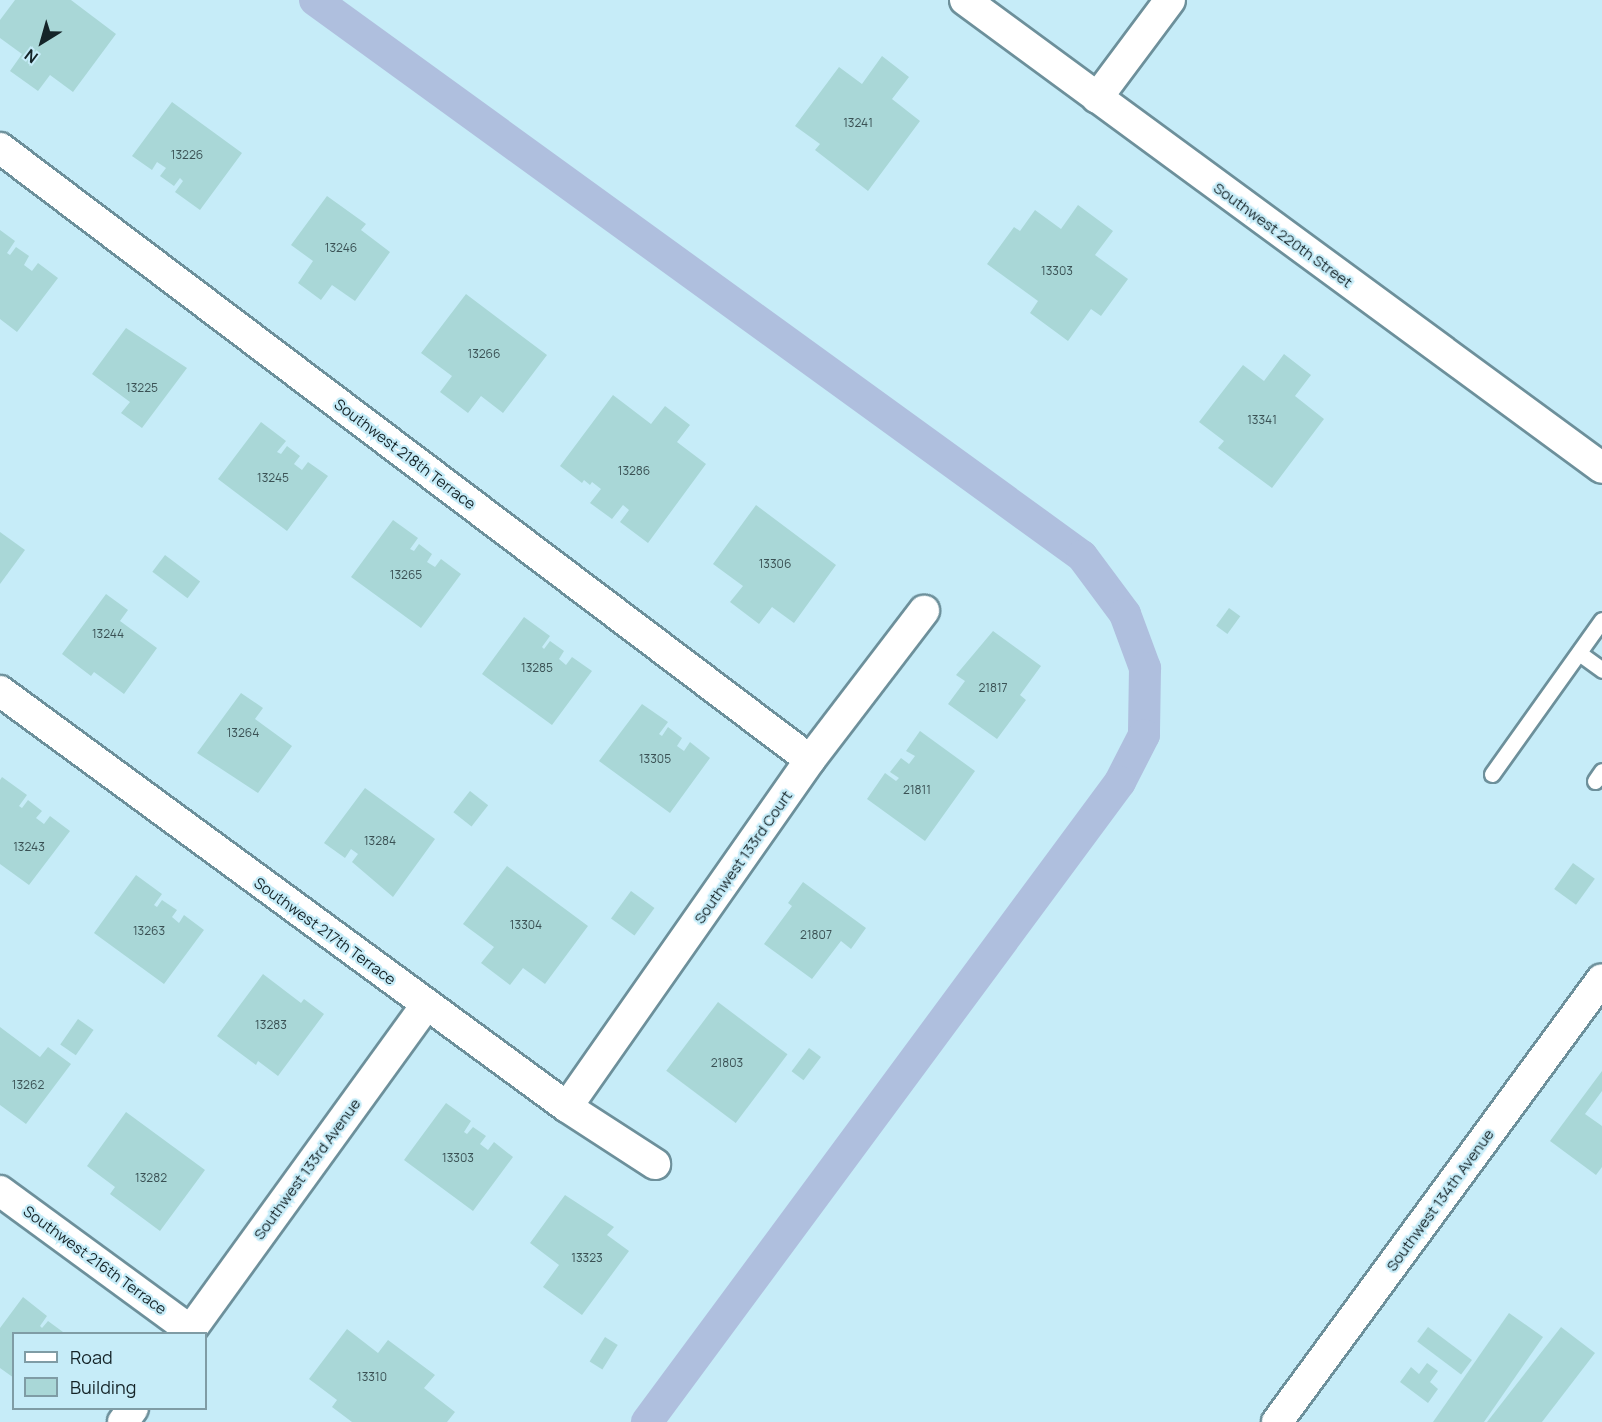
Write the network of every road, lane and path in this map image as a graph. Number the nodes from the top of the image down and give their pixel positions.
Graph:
1 (965, 0) edge
2 (1170, 0) edge
3 (1097, 98) junction
4 (0, 148) edge
5 (1602, 468) edge
6 (924, 611) dead end
7 (1602, 620) edge
8 (1579, 653) junction
9 (1602, 670) edge
10 (0, 691) edge
11 (810, 760) junction
12 (1492, 774) dead end
13 (1602, 979) edge
14 (426, 1005) junction
15 (567, 1107) junction
16 (655, 1164) dead end
17 (0, 1191) edge
18 (189, 1332) edge
19 (1277, 1422) edge

1 - 3 street, Southwest 220th Street
2 - 3 street
3 - 5 street, Southwest 220th Street
4 - 11 street, Southwest 218th Terrace
6 - 11 street, Southwest 133rd Court
7 - 8 lane
8 - 9 lane
8 - 12 lane
10 - 14 street, Southwest 217th Terrace
11 - 15 street, Southwest 133rd Court
13 - 19 street, Southwest 134th Avenue
14 - 15 street, Southwest 217th Terrace
14 - 18 street, Southwest 133rd Avenue
15 - 16 street, Southwest 217th Terrace
17 - 18 street, Southwest 216th Terrace

